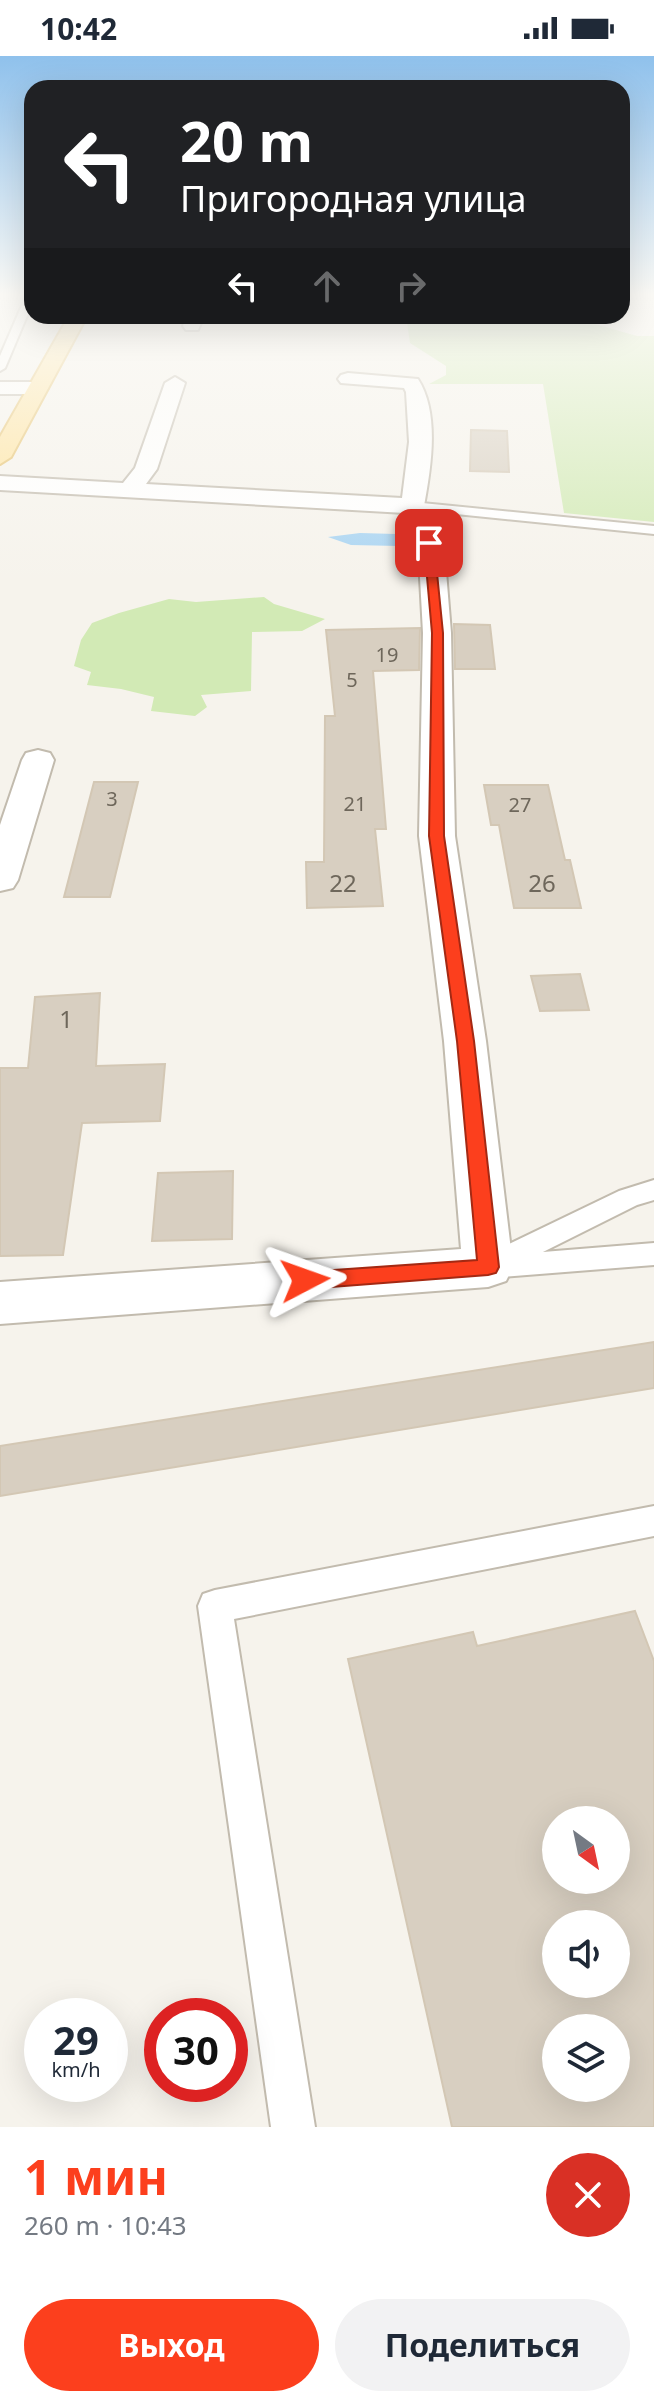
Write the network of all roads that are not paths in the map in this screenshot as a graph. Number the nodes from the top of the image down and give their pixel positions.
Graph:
1 (35, 393) edge
2 (172, 393) edge
3 (416, 393) edge
4 (0, 457) edge
5 (0, 483) edge
6 (129, 490) junction
7 (412, 506) junction
8 (654, 530) edge
9 (38, 760) dead end
10 (0, 880) edge
11 (654, 1190) edge
12 (654, 1254) edge
13 (488, 1267) junction
14 (0, 1303) edge
15 (654, 1521) edge
16 (293, 2127) edge

1 - 4 main road
2 - 6 street
3 - 7 street
5 - 6 street
6 - 7 street
7 - 8 lane
7 - 13 street
9 - 10 street
11 - 13 lane
12 - 13 lane
13 - 14 street
15 - 16 lane

